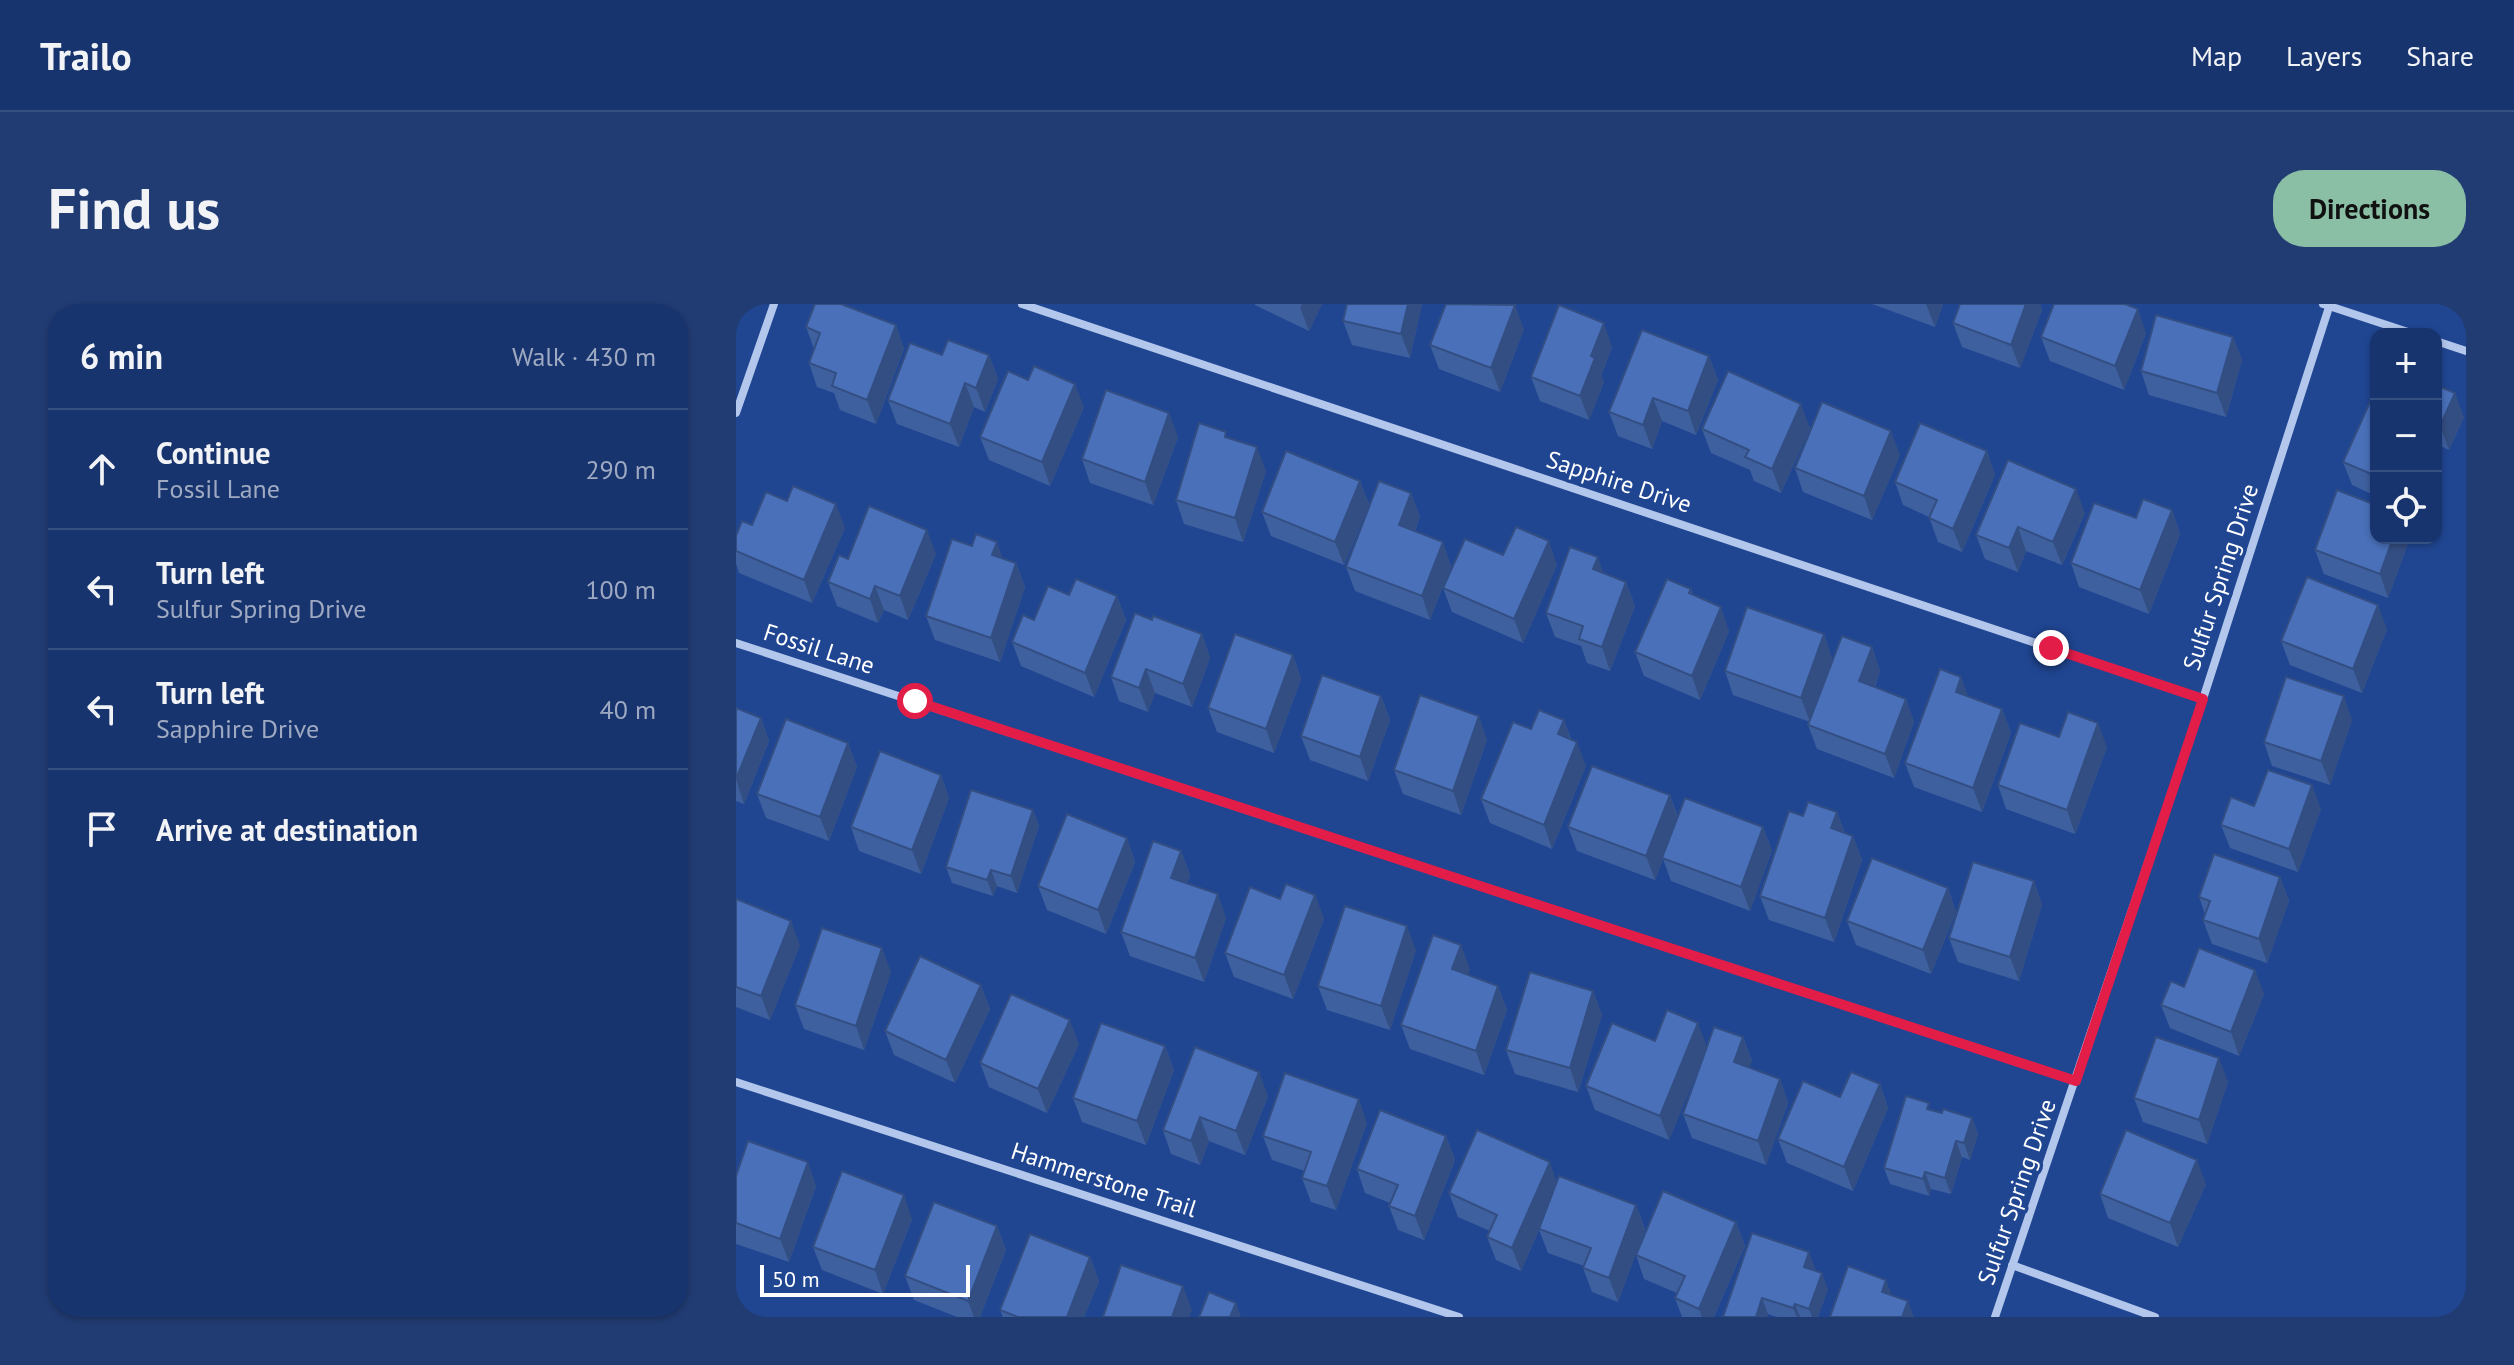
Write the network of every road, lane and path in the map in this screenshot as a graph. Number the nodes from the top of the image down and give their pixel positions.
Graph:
1 (774, 304) edge
2 (1022, 304) edge
3 (2328, 305) edge
4 (2396, 328) edge
5 (2442, 343) edge
6 (2466, 351) edge
7 (736, 413) edge
8 (736, 643) edge
9 (2203, 699) junction
10 (2076, 1081) junction
11 (736, 1082) edge
12 (2012, 1265) junction
13 (1459, 1317) edge
14 (1995, 1317) edge
15 (2155, 1317) edge

1 - 7 street
2 - 9 street, Sapphire Drive
3 - 4 street
3 - 9 street, Sulfur Spring Drive
5 - 6 street
8 - 10 street, Fossil Lane
9 - 10 street, Sulfur Spring Drive
10 - 12 street, Sulfur Spring Drive
11 - 13 street, Hammerstone Trail
12 - 14 street, Sulfur Spring Drive
12 - 15 street

